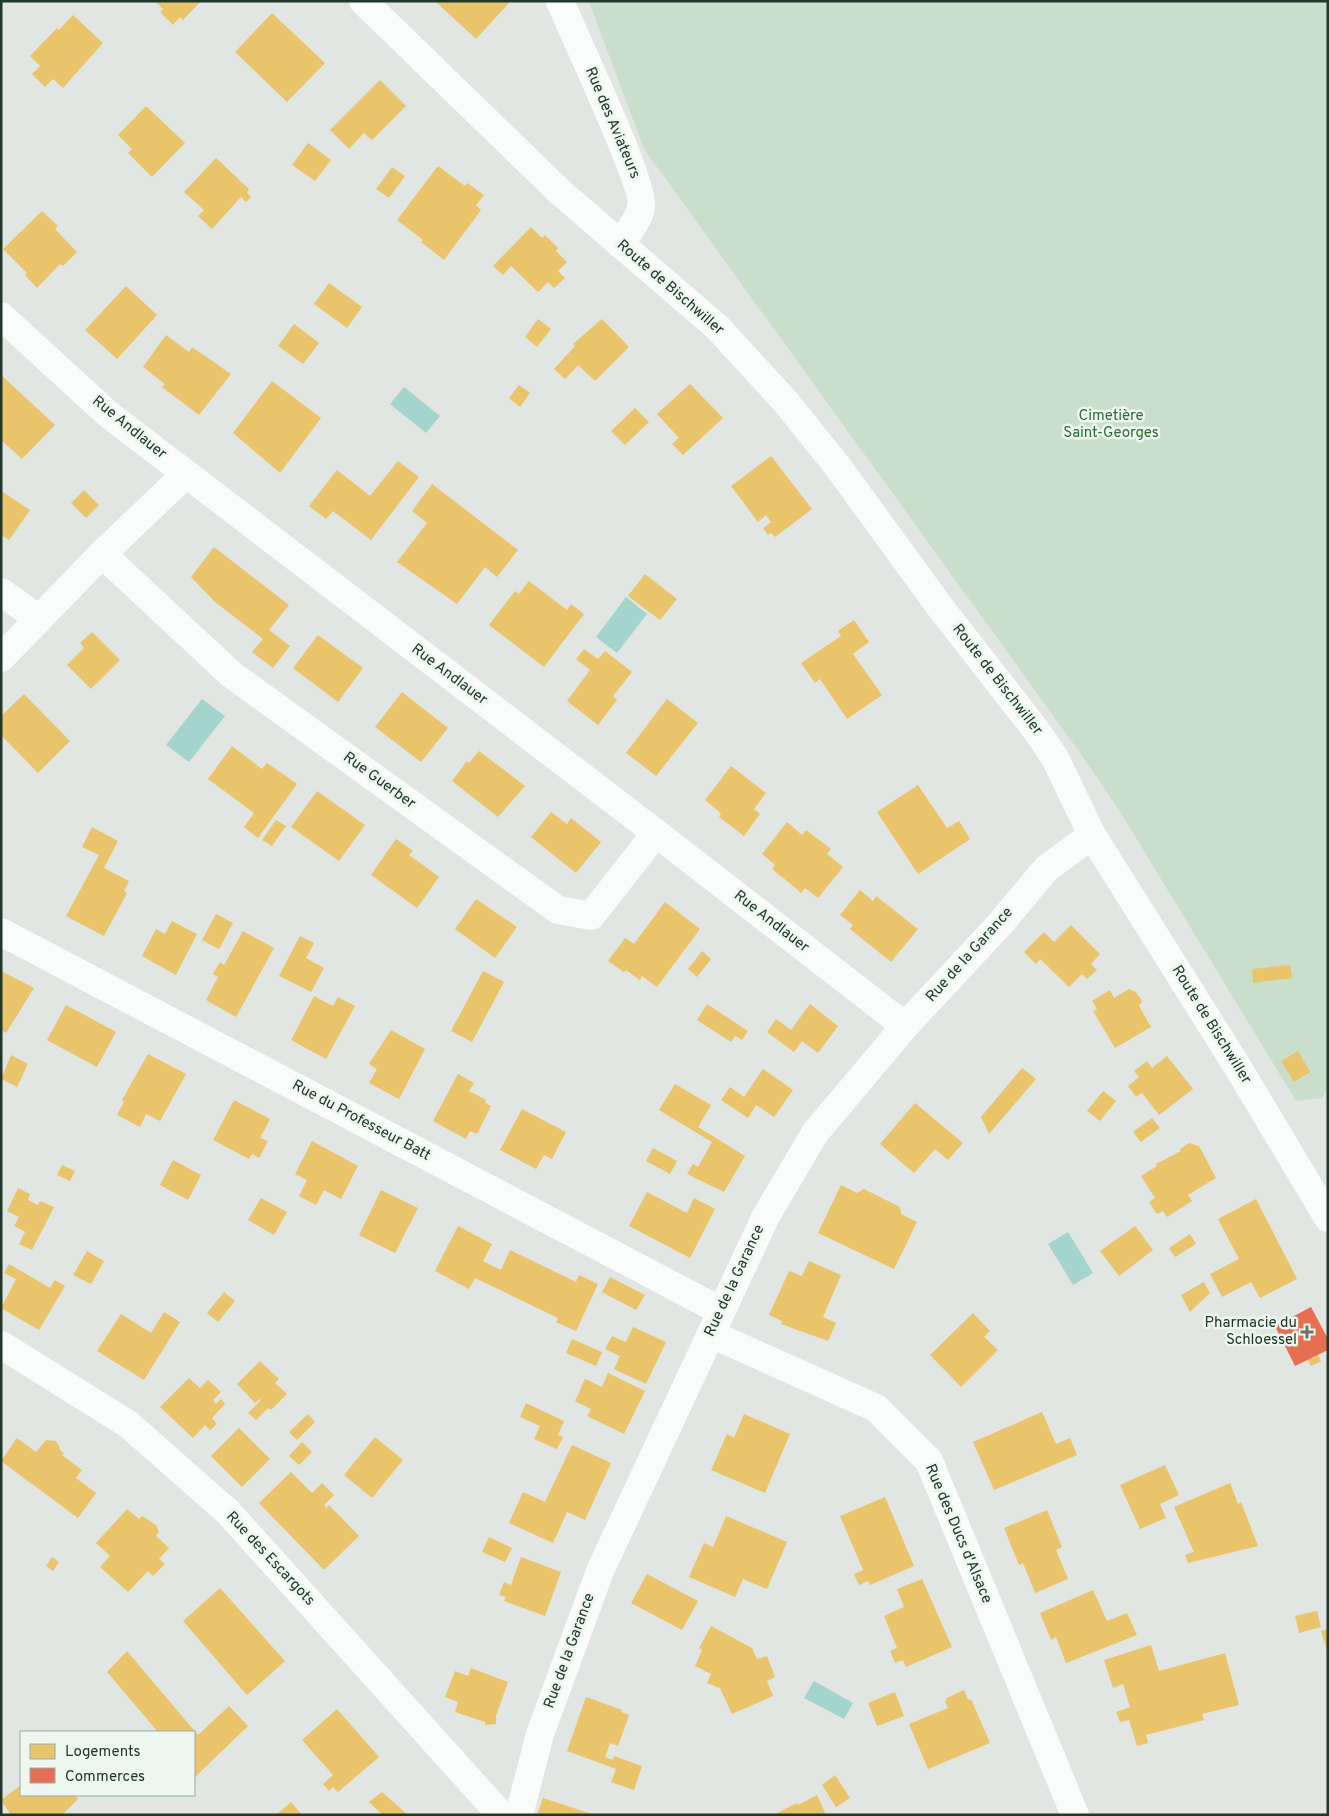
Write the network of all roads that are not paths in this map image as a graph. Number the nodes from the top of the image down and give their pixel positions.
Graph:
1 (363, 1) edge
2 (560, 1) edge
3 (620, 244) junction
4 (1, 316) edge
5 (186, 474) junction
6 (102, 554) junction
7 (1, 592) edge
8 (39, 619) junction
9 (1, 658) edge
10 (656, 833) junction
11 (1092, 835) junction
12 (1, 932) edge
13 (904, 1026) junction
14 (1328, 1218) edge
15 (716, 1323) junction
16 (1, 1345) edge
17 (501, 1815) edge
18 (519, 1815) edge
19 (1074, 1815) edge

1 - 3 street, Route de Bischwiller
2 - 3 street, Rue des Aviateurs
3 - 11 street, Route de Bischwiller
4 - 5 street, Rue Andlauer
5 - 6 street
5 - 10 street, Rue Andlauer
6 - 8 street
6 - 10 street, Rue Guerber
7 - 8 street
8 - 9 street
10 - 13 street, Rue Andlauer
11 - 13 street, Rue de la Garance
11 - 14 street, Route de Bischwiller
12 - 15 street, Rue du Professeur Batt
13 - 15 street, Rue de la Garance
15 - 18 street, Rue de la Garance
15 - 19 street, Rue des Ducs d'Alsace
16 - 17 street, Rue des Escargots

